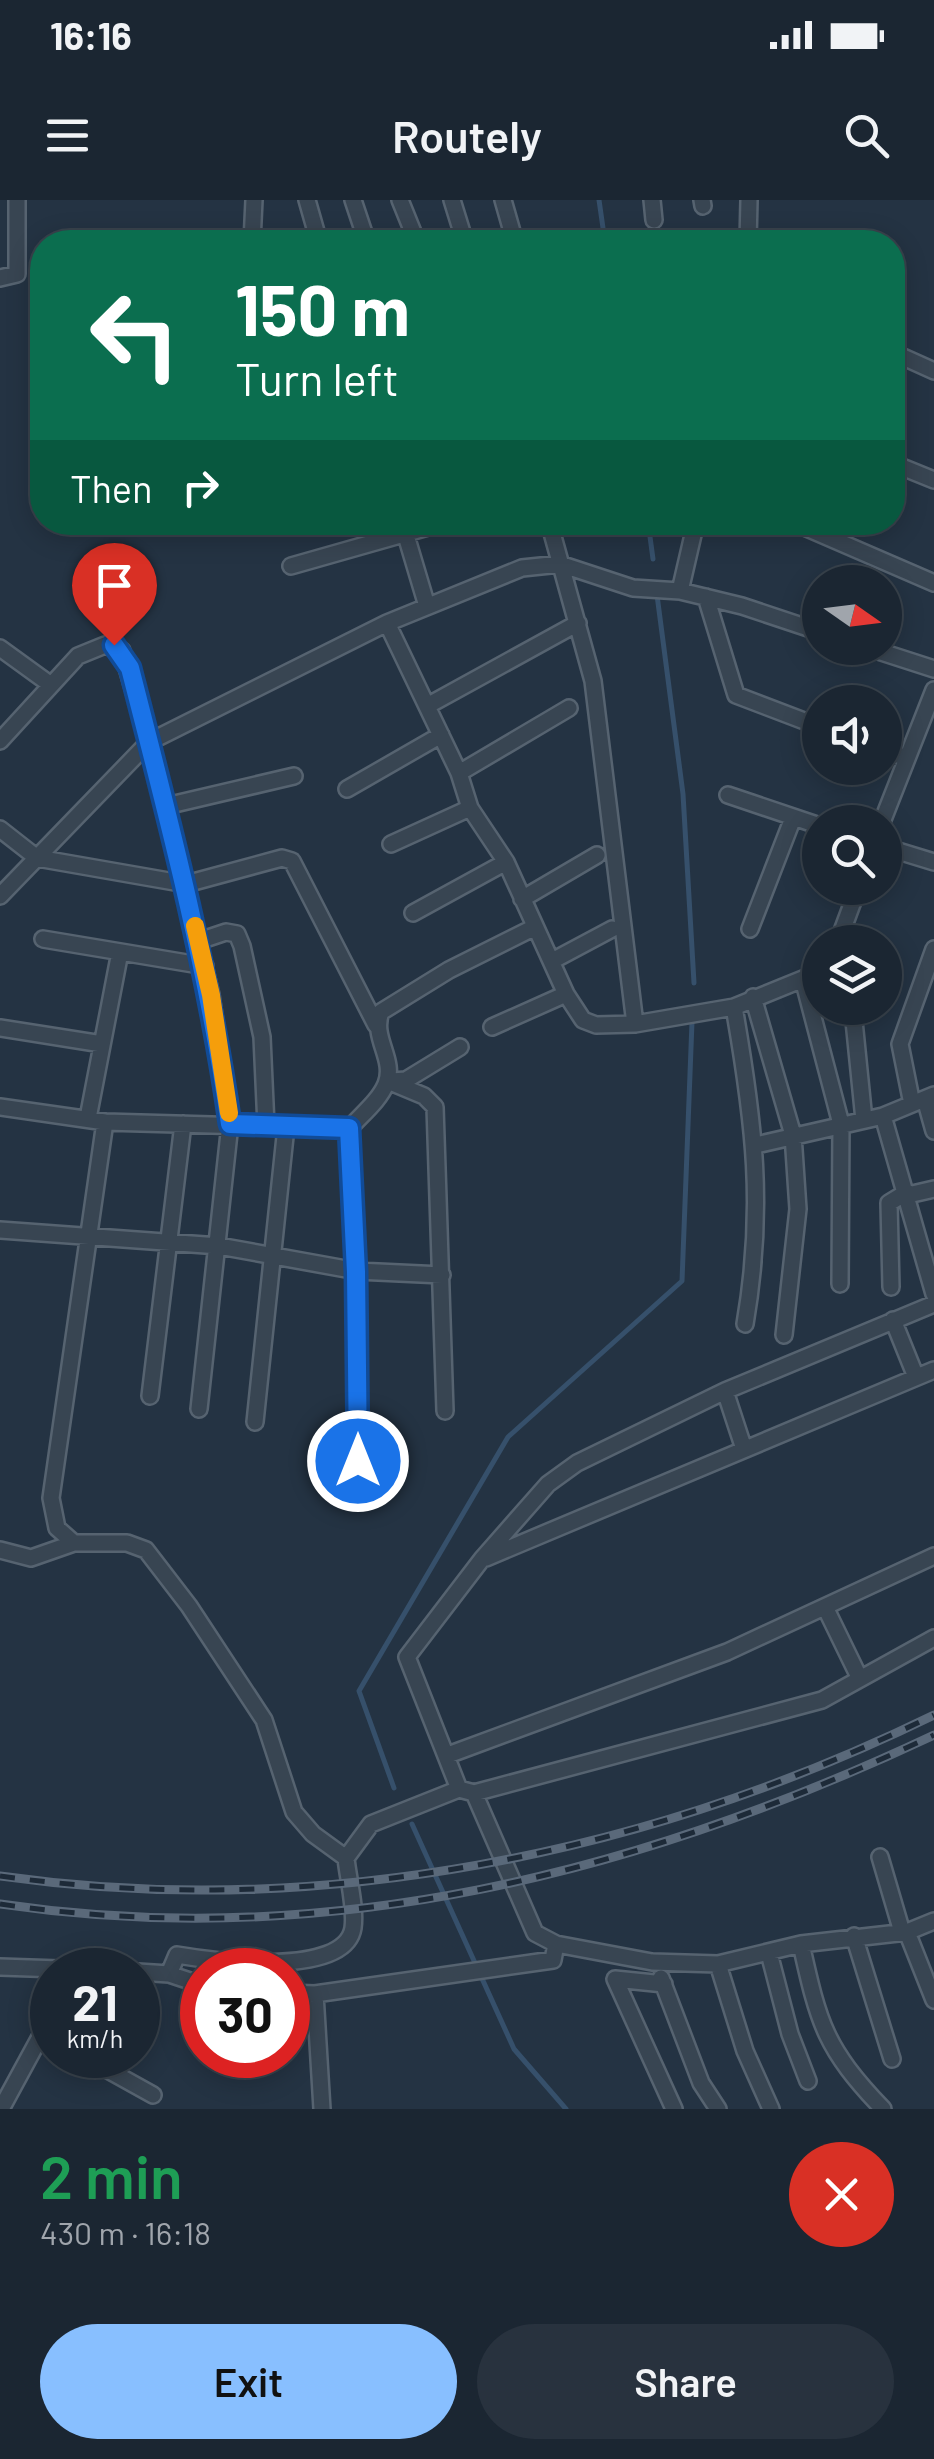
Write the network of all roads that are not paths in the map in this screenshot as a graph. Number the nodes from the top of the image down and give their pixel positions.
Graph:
1 (18, 200) edge
2 (254, 200) edge
3 (307, 200) edge
4 (353, 200) edge
5 (400, 200) edge
6 (452, 200) edge
7 (503, 200) edge
8 (652, 200) edge
9 (749, 200) edge
10 (654, 220) dead end
11 (253, 230) edge
12 (316, 230) edge
13 (363, 230) edge
14 (412, 230) edge
15 (462, 230) edge
16 (512, 230) edge
17 (748, 230) edge
18 (0, 278) edge
19 (905, 358) edge
20 (934, 370) edge
21 (905, 468) edge
22 (934, 480) edge
23 (385, 535) edge
24 (405, 535) edge
25 (553, 535) edge
26 (693, 535) edge
27 (824, 535) edge
28 (560, 564) junction
29 (290, 566) dead end
30 (934, 583) edge
31 (680, 591) junction
32 (706, 597) junction
33 (427, 606) junction
34 (387, 623) junction
35 (578, 623) junction
36 (802, 626) edge
37 (0, 648) edge
38 (902, 658) edge
39 (934, 668) edge
40 (50, 685) junction
41 (934, 690) edge
42 (427, 706) junction
43 (569, 708) dead end
44 (802, 721) edge
45 (442, 735) junction
46 (0, 741) edge
47 (149, 742) junction
48 (902, 756) edge
49 (906, 758) junction
50 (460, 772) junction
51 (294, 776) dead end
52 (347, 789) dead end
53 (728, 794) dead end
54 (888, 805) edge
55 (166, 806) junction
56 (470, 808) junction
57 (793, 818) junction
58 (802, 821) edge
59 (0, 829) edge
60 (391, 844) dead end
61 (902, 852) edge
62 (597, 855) dead end
63 (37, 858) junction
64 (506, 862) junction
65 (934, 862) edge
66 (186, 884) junction
67 (0, 896) edge
68 (522, 899) junction
69 (413, 912) dead end
70 (535, 928) junction
71 (750, 928) dead end
72 (612, 929) dead end
73 (42, 940) dead end
74 (199, 941) junction
75 (934, 949) edge
76 (120, 952) junction
77 (552, 960) junction
78 (205, 966) junction
79 (802, 980) edge
80 (566, 994) junction
81 (753, 997) junction
82 (734, 1007) junction
83 (376, 1024) junction
84 (635, 1024) junction
85 (815, 1025) edge
86 (854, 1025) edge
87 (492, 1027) dead end
88 (0, 1028) edge
89 (102, 1044) junction
90 (460, 1048) dead end
91 (388, 1081) junction
92 (923, 1099) edge
93 (0, 1107) edge
94 (883, 1116) junction
95 (88, 1118) junction
96 (864, 1120) junction
97 (105, 1122) junction
98 (183, 1124) junction
99 (230, 1124) junction
100 (841, 1124) junction
101 (266, 1126) junction
102 (286, 1127) junction
103 (349, 1128) junction
104 (934, 1130) edge
105 (793, 1135) junction
106 (756, 1145) junction
107 (934, 1188) edge
108 (907, 1194) junction
109 (0, 1230) edge
110 (86, 1233) junction
111 (167, 1240) junction
112 (219, 1246) junction
113 (270, 1258) junction
114 (356, 1272) junction
115 (442, 1274) junction
116 (840, 1284) dead end
117 (891, 1287) dead end
118 (934, 1294) edge
119 (934, 1304) edge
120 (893, 1320) junction
121 (744, 1324) dead end
122 (784, 1335) dead end
123 (934, 1370) edge
124 (916, 1377) junction
125 (725, 1392) junction
126 (150, 1396) dead end
127 (199, 1410) dead end
128 (445, 1411) dead end
129 (255, 1422) dead end
130 (744, 1449) junction
131 (358, 1461) dead end
132 (74, 1543) junction
133 (0, 1550) edge
134 (934, 1556) edge
135 (482, 1559) junction
136 (825, 1607) junction
137 (934, 1638) edge
138 (860, 1679) junction
139 (448, 1755) junction
140 (467, 1791) junction
141 (880, 1857) dead end
142 (346, 1858) junction
143 (934, 1921) edge
144 (905, 1932) junction
145 (854, 1936) junction
146 (802, 1944) junction
147 (554, 1952) junction
148 (770, 1953) junction
149 (652, 1962) junction
150 (718, 1964) junction
151 (0, 1967) edge
152 (30, 1968) edge
153 (160, 1973) edge
154 (169, 1974) junction
155 (180, 1977) edge
156 (664, 1984) junction
157 (310, 1994) edge
158 (315, 1994) junction
159 (934, 2000) edge
160 (892, 2059) dead end
161 (30, 2066) edge
162 (122, 2078) edge
163 (808, 2081) dead end
164 (153, 2095) dead end
165 (7, 2107) edge
166 (322, 2109) edge
167 (674, 2109) edge
168 (718, 2109) edge
169 (771, 2109) edge
170 (883, 2109) edge

1 - 18 street
2 - 11 street
3 - 12 street
4 - 13 street
5 - 14 street
6 - 15 street
7 - 16 street
8 - 10 street
9 - 17 street
19 - 20 street
21 - 22 street
23 - 29 street
24 - 33 street
25 - 28 street
26 - 31 street
27 - 30 street
28 - 31 street
28 - 33 street
28 - 35 street
31 - 32 street
32 - 36 street
32 - 44 street
33 - 34 street
34 - 42 street
34 - 47 street
35 - 42 street
35 - 84 street
37 - 40 street
38 - 39 street
40 - 46 street
40 - 47 street
41 - 49 street
42 - 45 street
43 - 50 street
45 - 50 street
45 - 52 street
47 - 55 street
47 - 63 street
48 - 49 street
49 - 54 street
50 - 56 street
51 - 55 street
53 - 57 street
55 - 66 street
56 - 60 street
56 - 64 street
57 - 58 street
57 - 71 street
59 - 63 street
61 - 65 street
62 - 68 street
63 - 66 street
63 - 67 street
64 - 68 street
64 - 69 street
66 - 74 street
66 - 83 street
68 - 70 street
70 - 77 street
70 - 83 street
72 - 77 street
73 - 76 street
74 - 78 street
74 - 101 street
75 - 92 street
76 - 78 street
76 - 89 street
77 - 80 street
78 - 99 street
79 - 81 street
80 - 84 street
80 - 87 street
81 - 82 street
81 - 105 street
82 - 84 street
82 - 106 street
83 - 91 street
85 - 100 street
86 - 96 street
88 - 89 street
89 - 95 street
90 - 91 street
91 - 103 street
91 - 115 street
92 - 94 street
92 - 104 street
93 - 95 street
94 - 96 street
94 - 108 street
95 - 97 street
96 - 100 street
97 - 98 street
97 - 110 street
98 - 99 street
98 - 111 street
99 - 101 street
99 - 112 street
100 - 105 street
100 - 116 street
101 - 102 street
102 - 103 street
102 - 113 street
103 - 114 street
105 - 106 street
105 - 122 street
106 - 121 street
107 - 108 street
108 - 117 street
108 - 118 street
109 - 110 street
110 - 111 street
110 - 132 street
111 - 112 street
111 - 126 street
112 - 113 street
112 - 127 street
113 - 114 street
113 - 129 street
114 - 115 street
114 - 131 street
115 - 128 street
119 - 120 street
120 - 124 street
120 - 125 street
123 - 124 street
124 - 130 street
125 - 130 street
125 - 135 street
130 - 135 street
132 - 133 street
132 - 142 street
134 - 136 street
135 - 139 street
136 - 138 street
136 - 139 street
137 - 138 street
138 - 140 street
139 - 140 street
140 - 142 street
140 - 147 street
141 - 144 street
142 - 154 street
143 - 144 street
144 - 145 street
144 - 159 street
145 - 146 street
145 - 160 street
146 - 148 street
146 - 170 street
147 - 149 street
147 - 158 street
148 - 150 street
148 - 163 street
149 - 150 street
149 - 156 street
150 - 169 street
151 - 152 street
153 - 154 street
154 - 155 street
156 - 167 street
156 - 168 street
157 - 158 street
158 - 166 street
161 - 165 street
162 - 164 street

